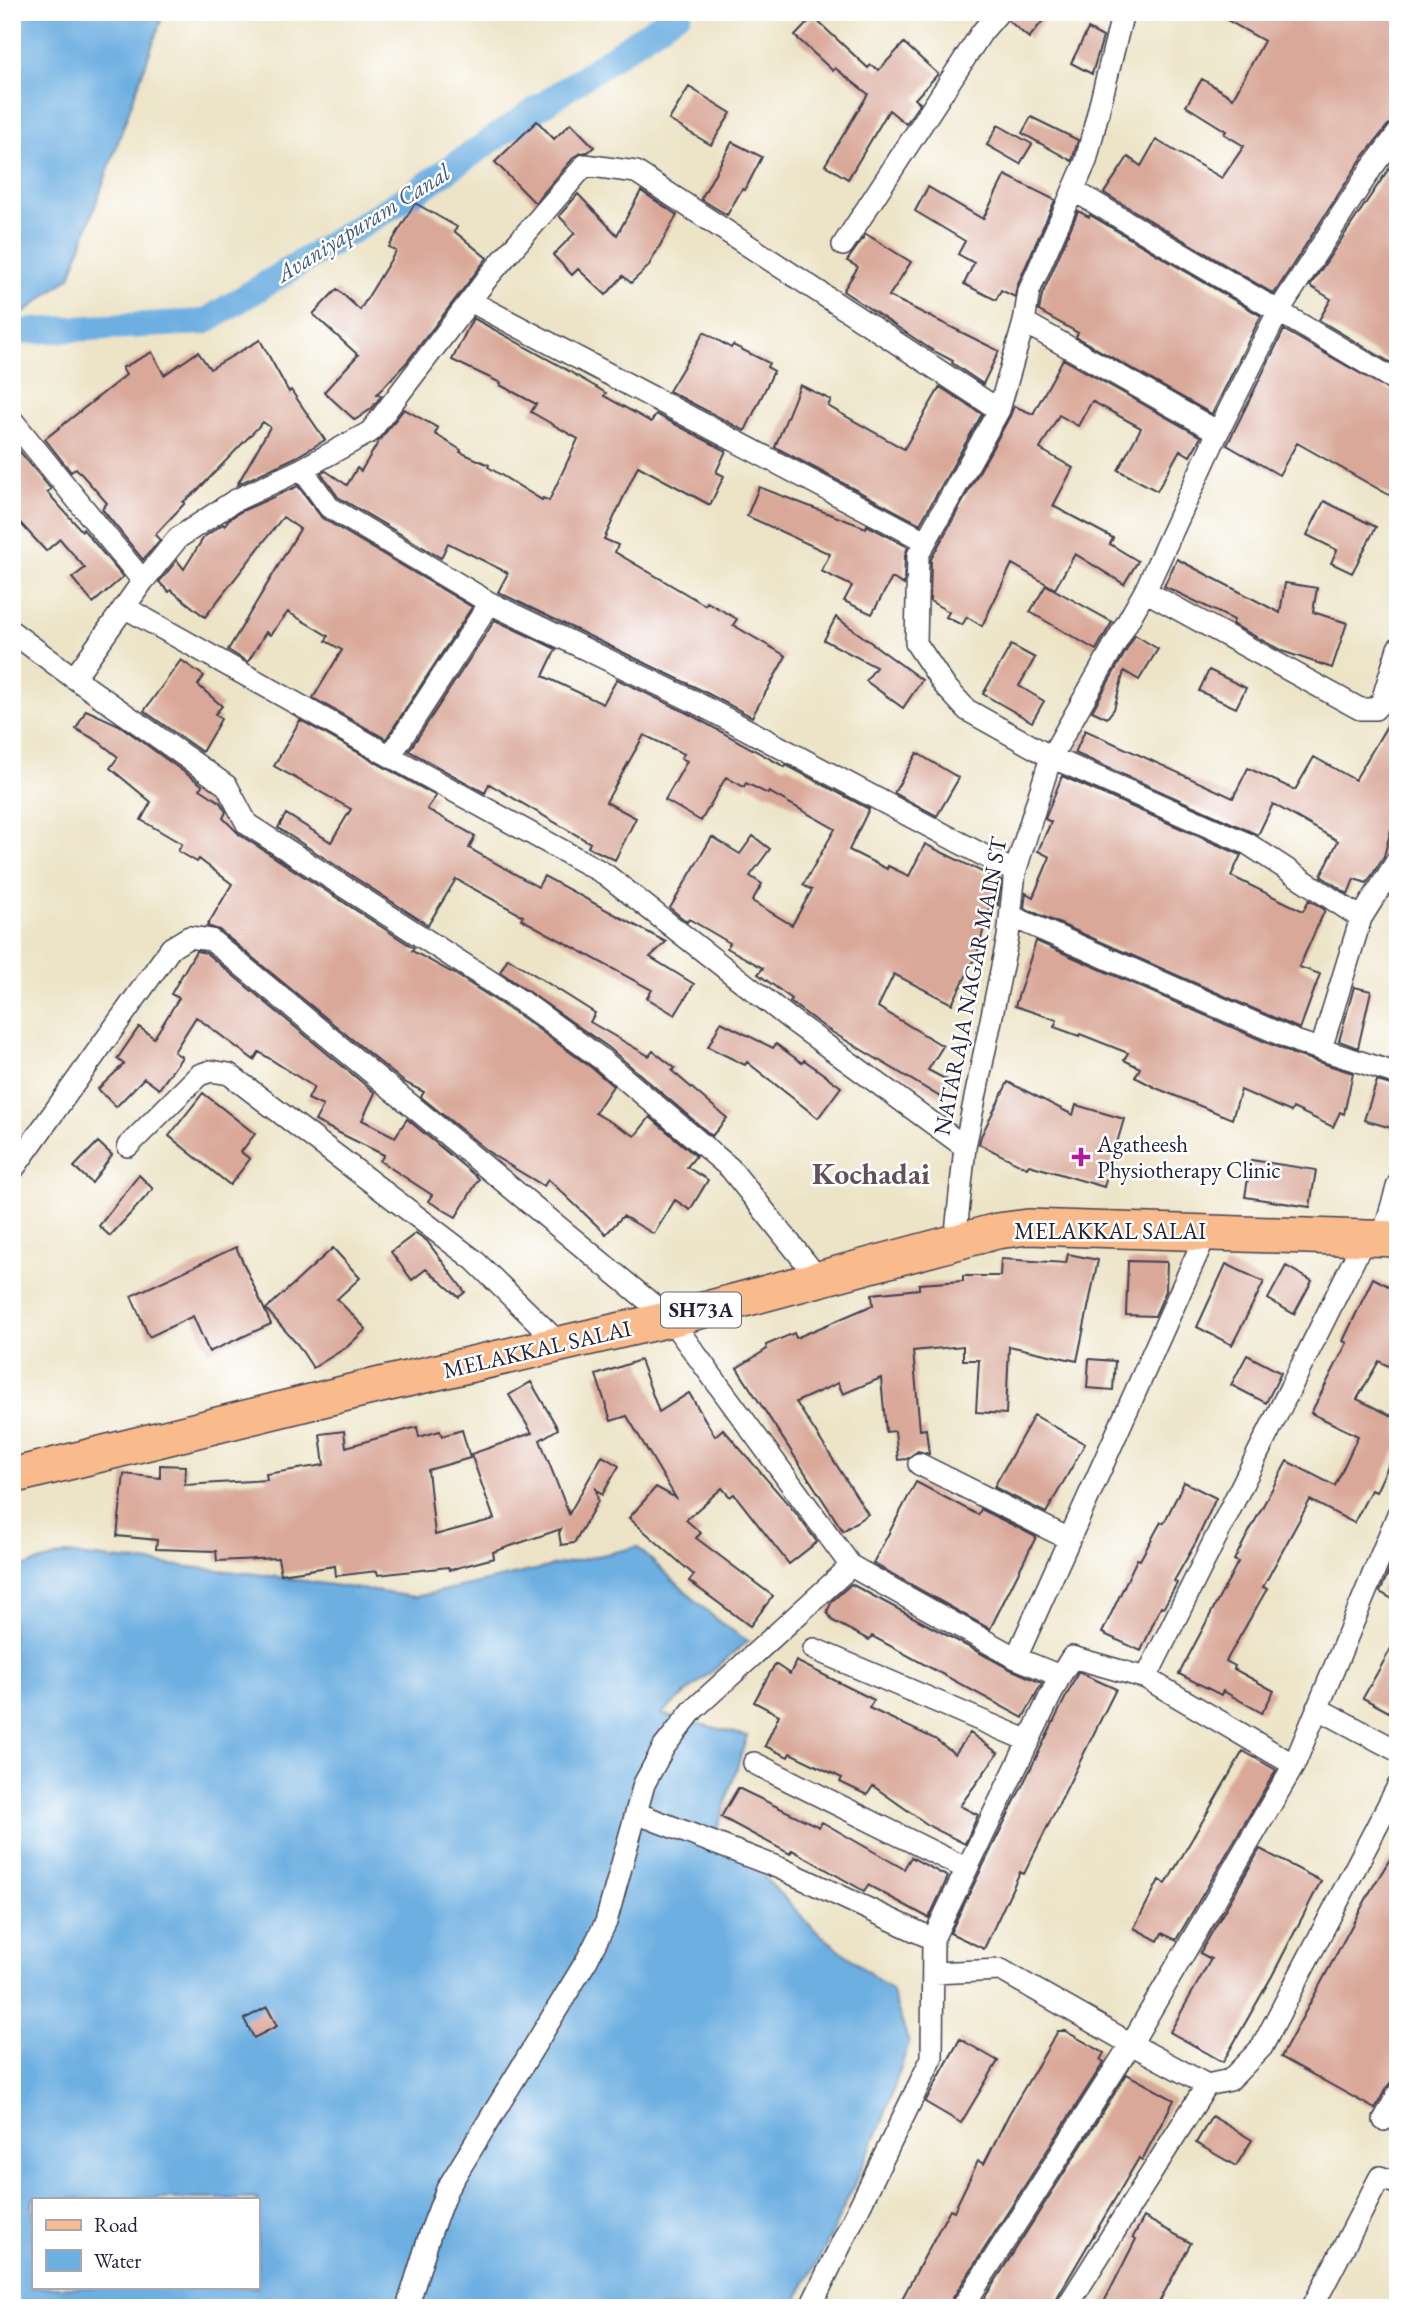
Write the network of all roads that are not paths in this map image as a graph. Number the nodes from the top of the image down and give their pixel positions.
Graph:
1 (999, 12) edge
2 (1123, 12) edge
3 (1398, 132) edge
4 (1073, 190) junction
5 (843, 245) dead end
6 (470, 301) junction
7 (1278, 312) junction
8 (1024, 322) junction
9 (1398, 382) edge
10 (999, 410) junction
11 (12, 420) edge
12 (1218, 432) junction
13 (302, 469) junction
14 (925, 541) junction
15 (143, 581) junction
16 (1145, 591) junction
17 (490, 603) junction
18 (124, 607) junction
19 (12, 632) edge
20 (1398, 648) edge
21 (74, 678) junction
22 (390, 756) junction
23 (1051, 757) junction
24 (1398, 859) edge
25 (1015, 872) junction
26 (1011, 916) junction
27 (1361, 918) junction
28 (1321, 1049) junction
29 (1398, 1074) edge
30 (128, 1146) dead end
31 (965, 1147) junction
32 (12, 1171) edge
33 (1398, 1184) edge
34 (1207, 1232) junction
35 (1382, 1239) edge
36 (955, 1242) junction
37 (818, 1278) junction
38 (670, 1318) junction
39 (560, 1344) junction
40 (919, 1464) dead end
41 (12, 1476) edge
42 (1398, 1514) edge
43 (1069, 1539) junction
44 (851, 1566) junction
45 (814, 1649) dead end
46 (1016, 1658) junction
47 (1060, 1676) junction
48 (1146, 1678) junction
49 (1317, 1708) junction
50 (1029, 1741) junction
51 (1398, 1751) edge
52 (754, 1763) dead end
53 (1294, 1765) junction
54 (1398, 1786) edge
55 (636, 1813) junction
56 (967, 1869) junction
57 (933, 1939) junction
58 (933, 1973) junction
59 (1131, 2044) junction
60 (1207, 2085) junction
61 (1398, 2094) edge
62 (1384, 2120) dead end
63 (1398, 2184) edge
64 (407, 2308) edge
65 (810, 2308) edge
66 (962, 2308) edge
67 (1066, 2308) edge
68 (1312, 2308) edge

1 - 5 street
2 - 4 street
3 - 7 street, NATARAJA NAGAR MAIN ST
4 - 7 street
4 - 8 street
6 - 10 street
6 - 13 street
6 - 14 street
7 - 9 street
7 - 12 street, NATARAJA NAGAR MAIN ST
8 - 10 street
8 - 12 street
10 - 14 street
11 - 15 street
12 - 16 street, NATARAJA NAGAR MAIN ST
13 - 15 street
13 - 17 street
14 - 23 street
15 - 18 street
16 - 20 street
16 - 23 street, NATARAJA NAGAR MAIN ST
17 - 22 street
17 - 25 street
18 - 21 street
18 - 22 street
19 - 21 street
21 - 37 street
22 - 31 street
23 - 25 street, NATARAJA NAGAR MAIN ST
23 - 27 street
24 - 27 street
25 - 26 street, NATARAJA NAGAR MAIN ST
26 - 28 street
26 - 31 street, NATARAJA NAGAR MAIN ST
27 - 28 street
28 - 29 street
30 - 39 street
31 - 36 street, NATARAJA NAGAR MAIN ST
32 - 38 street
33 - 35 street
34 - 35 main road, MELAKKAL SALAI / SH73A
34 - 36 main road, MELAKKAL SALAI / SH73A
34 - 43 street
35 - 48 street
36 - 37 main road, MELAKKAL SALAI / SH73A
37 - 38 main road, MELAKKAL SALAI / SH73A
38 - 39 main road, MELAKKAL SALAI / SH73A
38 - 44 street
39 - 41 main road, MELAKKAL SALAI / SH73A
40 - 43 street
42 - 49 street
43 - 46 street
44 - 46 street
44 - 55 street
45 - 50 street
46 - 47 street
47 - 48 street
47 - 50 street
48 - 53 street
49 - 51 street
49 - 53 street
50 - 56 street
52 - 56 street
53 - 59 street
54 - 60 street
55 - 57 street
55 - 64 street
56 - 57 street
57 - 58 street
58 - 59 street
58 - 65 street
59 - 60 street
59 - 66 street
60 - 67 street
61 - 62 street
63 - 68 street

